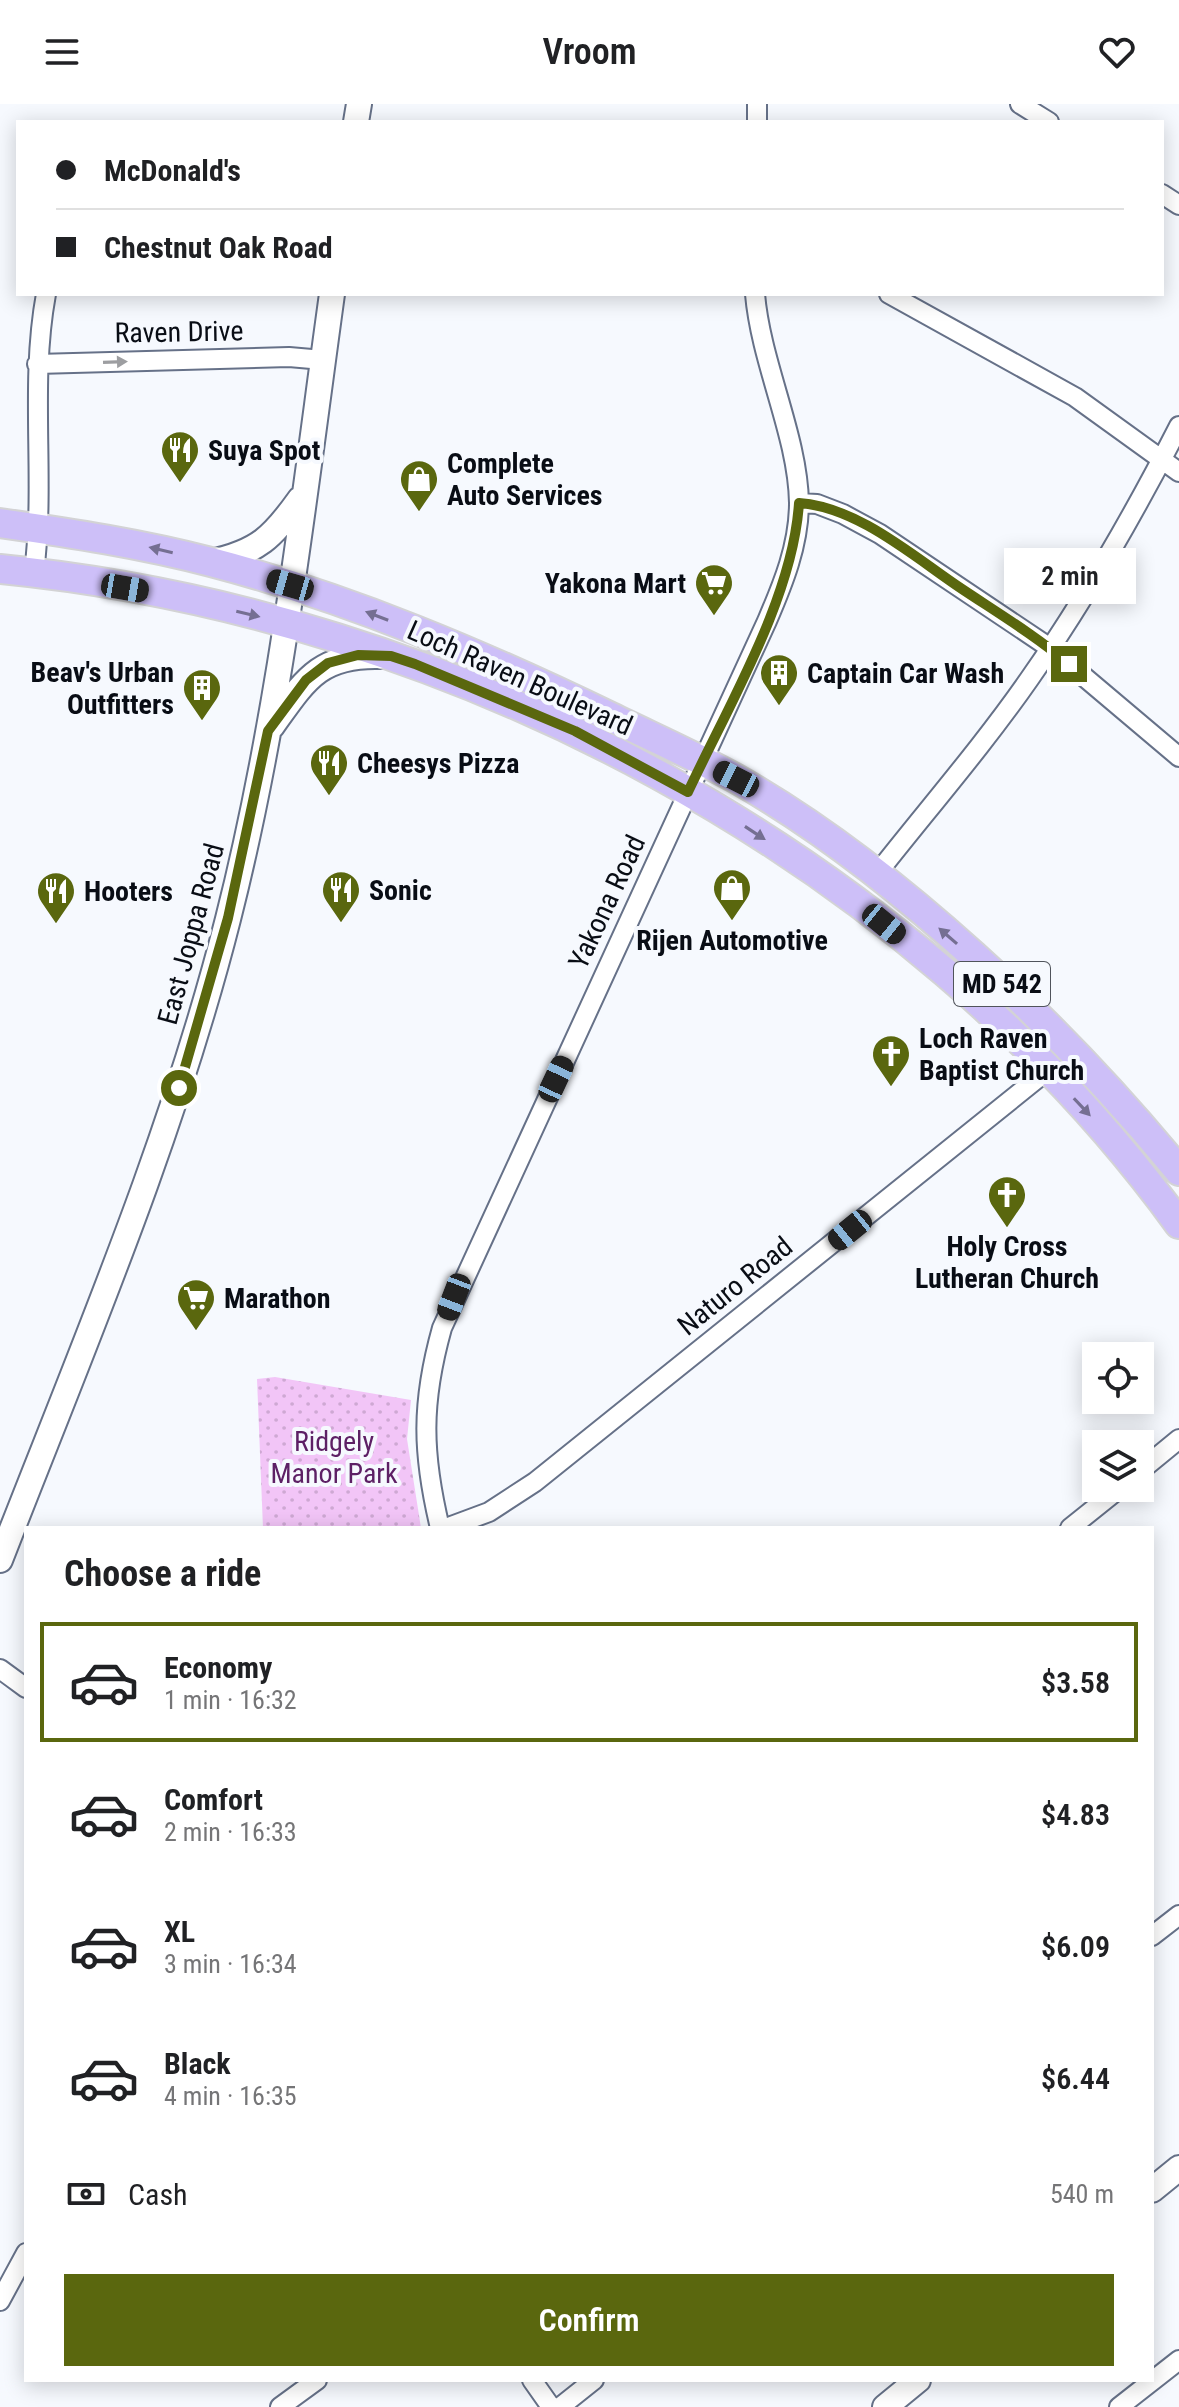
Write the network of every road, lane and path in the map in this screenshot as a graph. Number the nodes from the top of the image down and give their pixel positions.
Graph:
1 (1020, 104) edge
2 (1046, 120) edge
3 (46, 296) edge
4 (332, 296) edge
5 (755, 296) edge
6 (893, 296) edge
7 (323, 360) junction
8 (37, 364) junction
9 (1179, 426) edge
10 (1163, 458) junction
11 (1179, 472) edge
12 (304, 494) junction
13 (799, 503) junction
14 (0, 523) edge
15 (40, 528) junction
16 (211, 562) junction
17 (0, 569) edge
18 (34, 572) junction
19 (290, 585) junction
20 (285, 623) junction
21 (1050, 648) junction
22 (391, 656) junction
23 (268, 731) junction
24 (1179, 757) edge
25 (702, 762) junction
26 (688, 792) junction
27 (876, 875) junction
28 (1048, 1070) junction
29 (1179, 1171) edge
30 (1179, 1224) edge
31 (1179, 1439) edge
32 (1154, 1460) edge
33 (1102, 1502) edge
34 (442, 1526) edge
35 (449, 1526) edge
36 (1072, 1526) edge
37 (3, 1545) edge
38 (0, 1669) edge
39 (24, 1687) edge
40 (1179, 1915) edge
41 (1154, 1934) edge
42 (1179, 2168) edge
43 (1154, 2188) edge
44 (24, 2257) edge
45 (0, 2301) edge
46 (1179, 2360) edge
47 (1154, 2380) edge
48 (314, 2382) edge
49 (533, 2382) edge
50 (591, 2382) edge
51 (916, 2382) edge
52 (1151, 2382) edge
53 (280, 2407) edge
54 (551, 2407) edge
55 (560, 2407) edge
56 (885, 2407) edge
57 (1119, 2407) edge

1 - 2 street
3 - 8 street
4 - 7 main road, East Joppa Road
5 - 13 street, Yakona Road
6 - 10 street
8 -> 7 street, Raven Drive
7 - 12 main road, East Joppa Road
8 - 15 street
9 - 10 street
10 - 11 street
10 - 21 street
12 - 16 main road
12 - 19 main road, East Joppa Road
13 - 21 street
13 - 25 street, Yakona Road
14 - 15 main road, Loch Raven Boulevard / MD 542
16 -> 15 main road, Loch Raven Boulevard / MD 542
15 - 18 street
16 - 19 main road, Loch Raven Boulevard / MD 542
17 - 18 main road, Loch Raven Boulevard / MD 542
18 -> 20 main road, Loch Raven Boulevard / MD 542
19 - 20 main road, East Joppa Road
25 -> 19 main road, Loch Raven Boulevard / MD 542
20 - 22 main road, Loch Raven Boulevard / MD 542
20 - 23 main road, East Joppa Road
21 - 24 street
21 - 27 street
22 - 23 main road
22 - 26 main road, Loch Raven Boulevard / MD 542
23 - 37 main road, East Joppa Road
25 - 26 street, Yakona Road
25 - 27 main road, Loch Raven Boulevard / MD 542
26 -> 28 main road, Loch Raven Boulevard / MD 542
26 - 34 street, Yakona Road
29 -> 27 main road, Loch Raven Boulevard / MD 542
28 -> 30 main road, Loch Raven Boulevard / MD 542
28 - 35 street, Naturo Road
31 - 32 street
33 - 36 street
38 - 39 street
40 - 41 street
42 - 43 main road
44 - 45 street
46 - 47 street
48 - 53 street
49 - 54 street
50 - 55 street
51 - 56 main road
52 - 57 street

